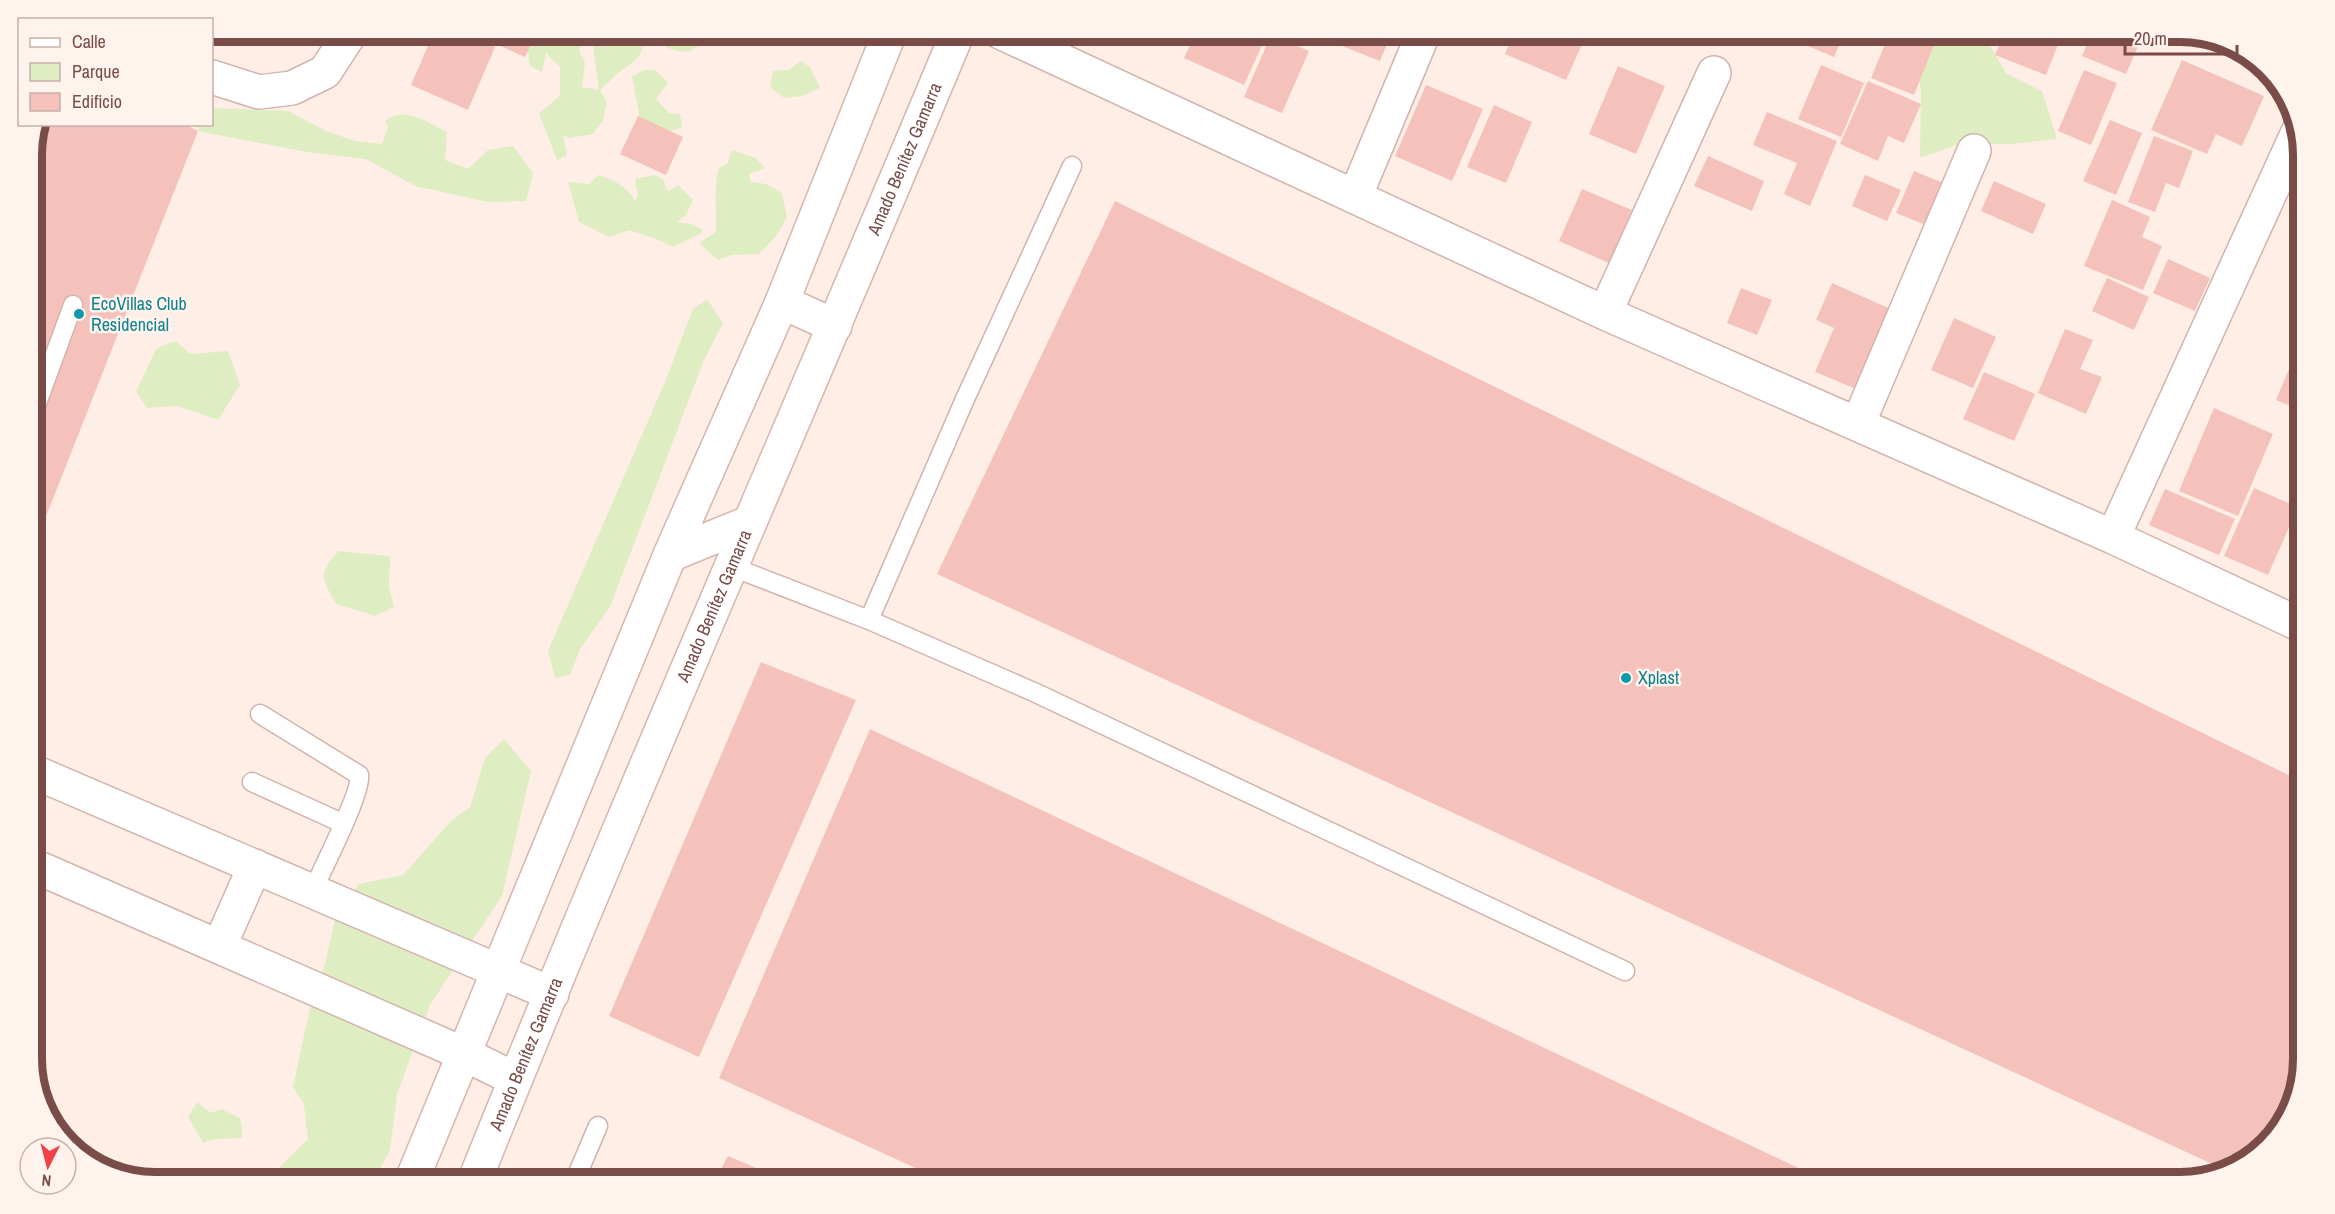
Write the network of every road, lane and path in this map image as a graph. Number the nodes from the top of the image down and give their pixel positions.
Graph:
1 (344, 42) edge
2 (886, 42) edge
3 (954, 42) edge
4 (1022, 42) edge
5 (1420, 42) edge
6 (1714, 73) dead end
7 (213, 77) edge
8 (2292, 144) edge
9 (1974, 151) dead end
10 (1072, 166) dead end
11 (1355, 197) junction
12 (782, 302) junction
13 (73, 305) dead end
14 (1605, 313) junction
15 (835, 326) junction
16 (42, 390) edge
17 (1858, 424) junction
18 (748, 523) junction
19 (2113, 537) junction
20 (669, 555) junction
21 (730, 566) junction
22 (869, 620) junction
23 (2293, 622) edge
24 (260, 714) dead end
25 (42, 775) edge
26 (252, 782) dead end
27 (342, 823) junction
28 (255, 866) junction
29 (42, 869) edge
30 (313, 890) junction
31 (219, 946) junction
32 (499, 970) junction
33 (1625, 971) dead end
34 (552, 994) junction
35 (464, 1054) junction
36 (516, 1079) junction
37 (598, 1126) dead end
38 (415, 1172) edge
39 (478, 1172) edge
40 (578, 1172) edge

1 - 7 street
2 - 12 street
3 - 15 street, Amado Benítez Gamarra
4 - 11 street
5 - 11 street
6 - 14 street
8 - 19 street
9 - 17 street
10 - 22 lane
11 - 14 street
12 - 15 street
12 - 20 street
13 - 16 lane
14 - 17 street
15 - 18 street, Amado Benítez Gamarra
17 - 19 street
18 - 20 street
18 - 21 street, Amado Benítez Gamarra
19 - 23 street
20 - 32 street
21 - 22 lane
21 - 34 street, Amado Benítez Gamarra
22 - 33 lane
24 - 27 lane
25 - 28 street
26 - 27 lane
27 - 30 lane
28 - 30 street
28 - 31 street
29 - 31 street
30 - 32 street
31 - 35 street
32 - 34 street
32 - 35 street
34 - 36 street, Amado Benítez Gamarra
35 - 36 street
35 - 38 street
36 - 39 street, Amado Benítez Gamarra
37 - 40 lane

